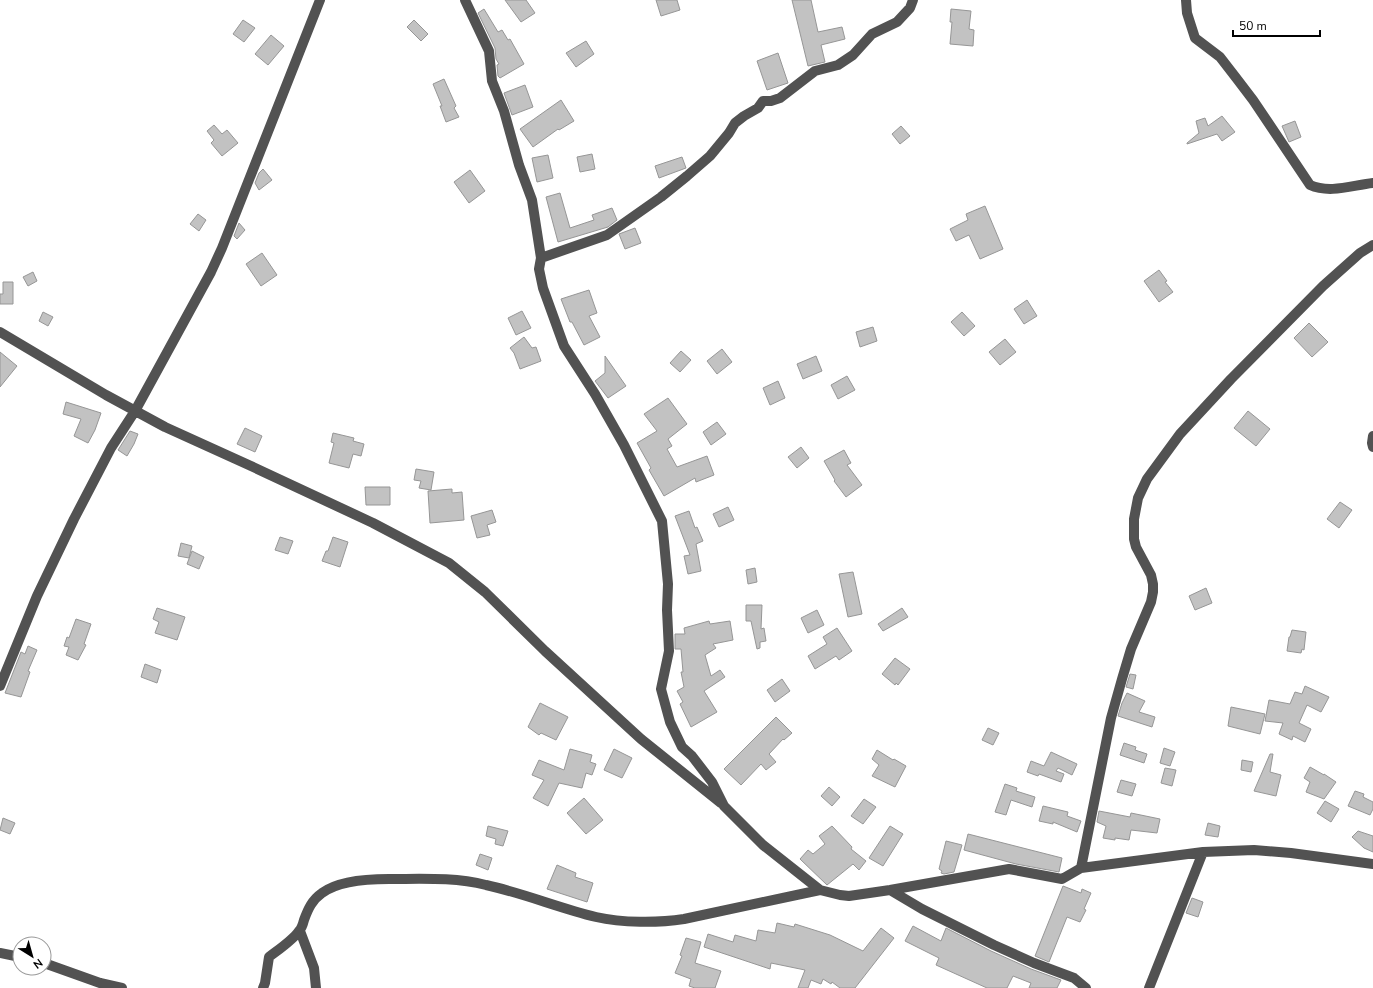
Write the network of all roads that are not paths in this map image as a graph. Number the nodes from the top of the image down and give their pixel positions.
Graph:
1 (320, 0) edge
2 (465, 0) edge
3 (912, 0) edge
4 (1186, 0) edge
5 (1373, 183) edge
6 (1373, 245) edge
7 (541, 258) junction
8 (0, 332) edge
9 (135, 411) junction
10 (1373, 436) edge
11 (1373, 447) edge
12 (0, 686) edge
13 (724, 806) junction
14 (1203, 852) junction
15 (1373, 864) edge
16 (1081, 868) junction
17 (820, 890) junction
18 (890, 890) junction
19 (300, 931) junction
20 (0, 954) edge
21 (12, 956) edge
22 (52, 966) edge
23 (122, 988) edge
24 (263, 988) edge
25 (316, 988) edge
26 (1086, 988) edge
27 (1149, 988) edge

1 - 9 street
2 - 7 street
3 - 7 street
4 - 5 street
6 - 16 street
7 - 13 street
8 - 9 street
9 - 12 street
9 - 13 street
10 - 11 street
13 - 17 street
14 - 15 street
14 - 16 street
14 - 27 street
16 - 18 street
17 - 18 street
17 - 19 street
18 - 26 street
19 - 24 street
19 - 25 street
20 - 21 street
22 - 23 street

